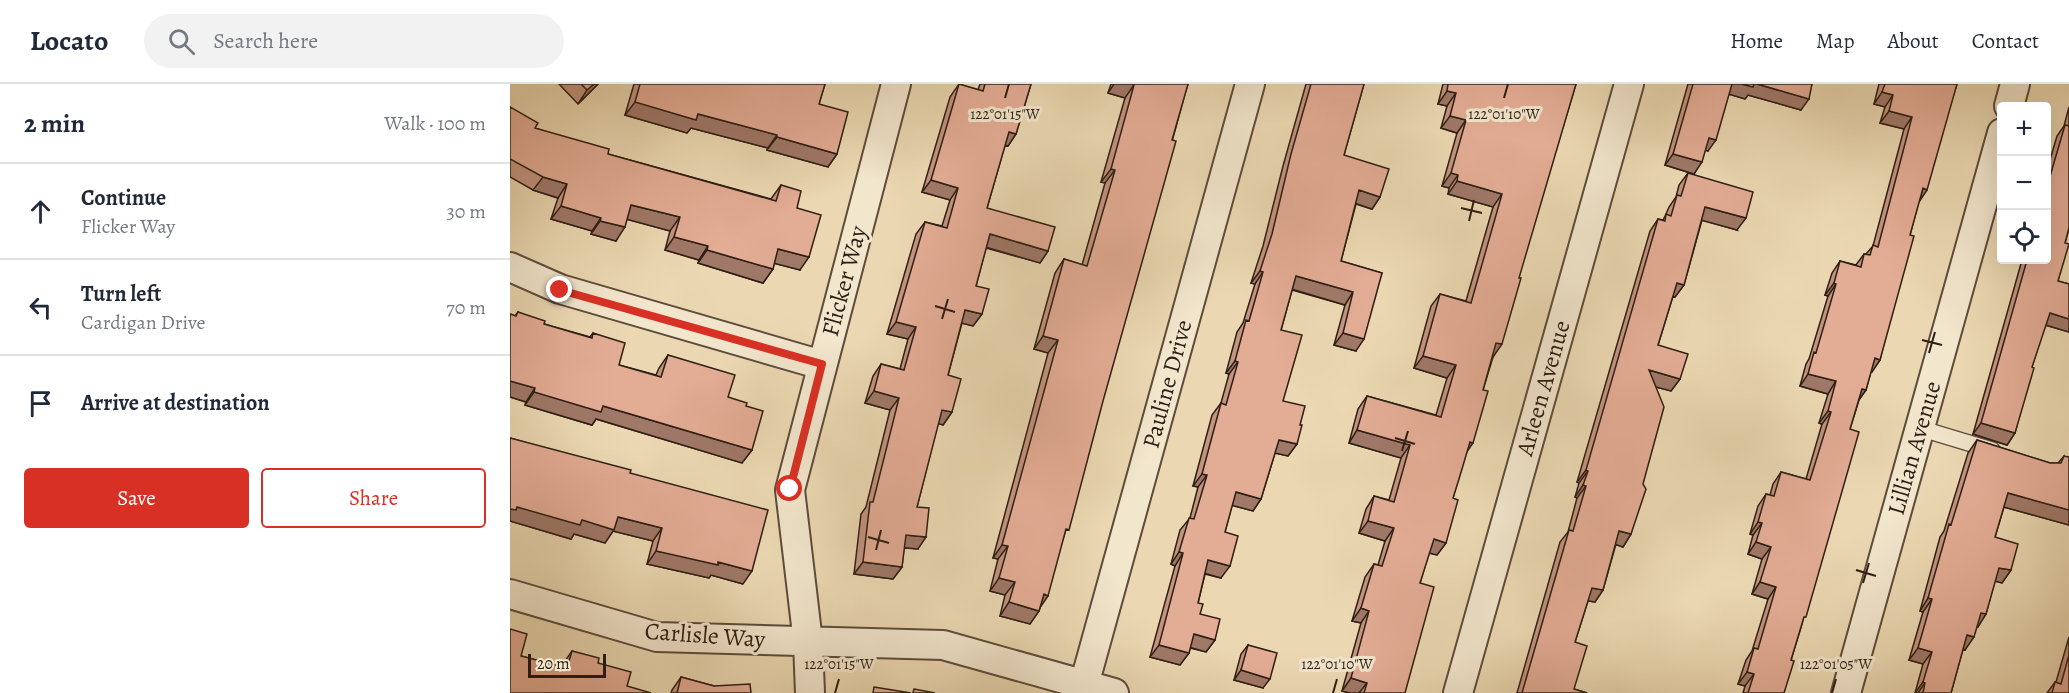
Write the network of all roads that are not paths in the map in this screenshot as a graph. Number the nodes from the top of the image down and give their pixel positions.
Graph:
1 (896, 84) edge
2 (1251, 84) edge
3 (1629, 84) edge
4 (2015, 84) edge
5 (2010, 102) edge
6 (1997, 147) edge
7 (510, 267) edge
8 (822, 364) junction
9 (1919, 428) junction
10 (2005, 454) edge
11 (510, 594) edge
12 (808, 642) junction
13 (1084, 685) junction
14 (810, 693) edge
15 (1114, 693) edge
16 (1458, 693) edge
17 (1846, 693) edge

1 - 8 street, Flicker Way
2 - 13 street, Pauline Drive
3 - 16 street, Arleen Avenue
4 - 5 street
6 - 9 street, Lillian Avenue
7 - 8 street
8 - 12 street, Flicker Way
9 - 10 lane
9 - 17 street, Lillian Avenue
11 - 12 street, Carlisle Way
12 - 13 street, Carlisle Way
12 - 14 street, Flicker Way
13 - 15 street, Carlisle Way

